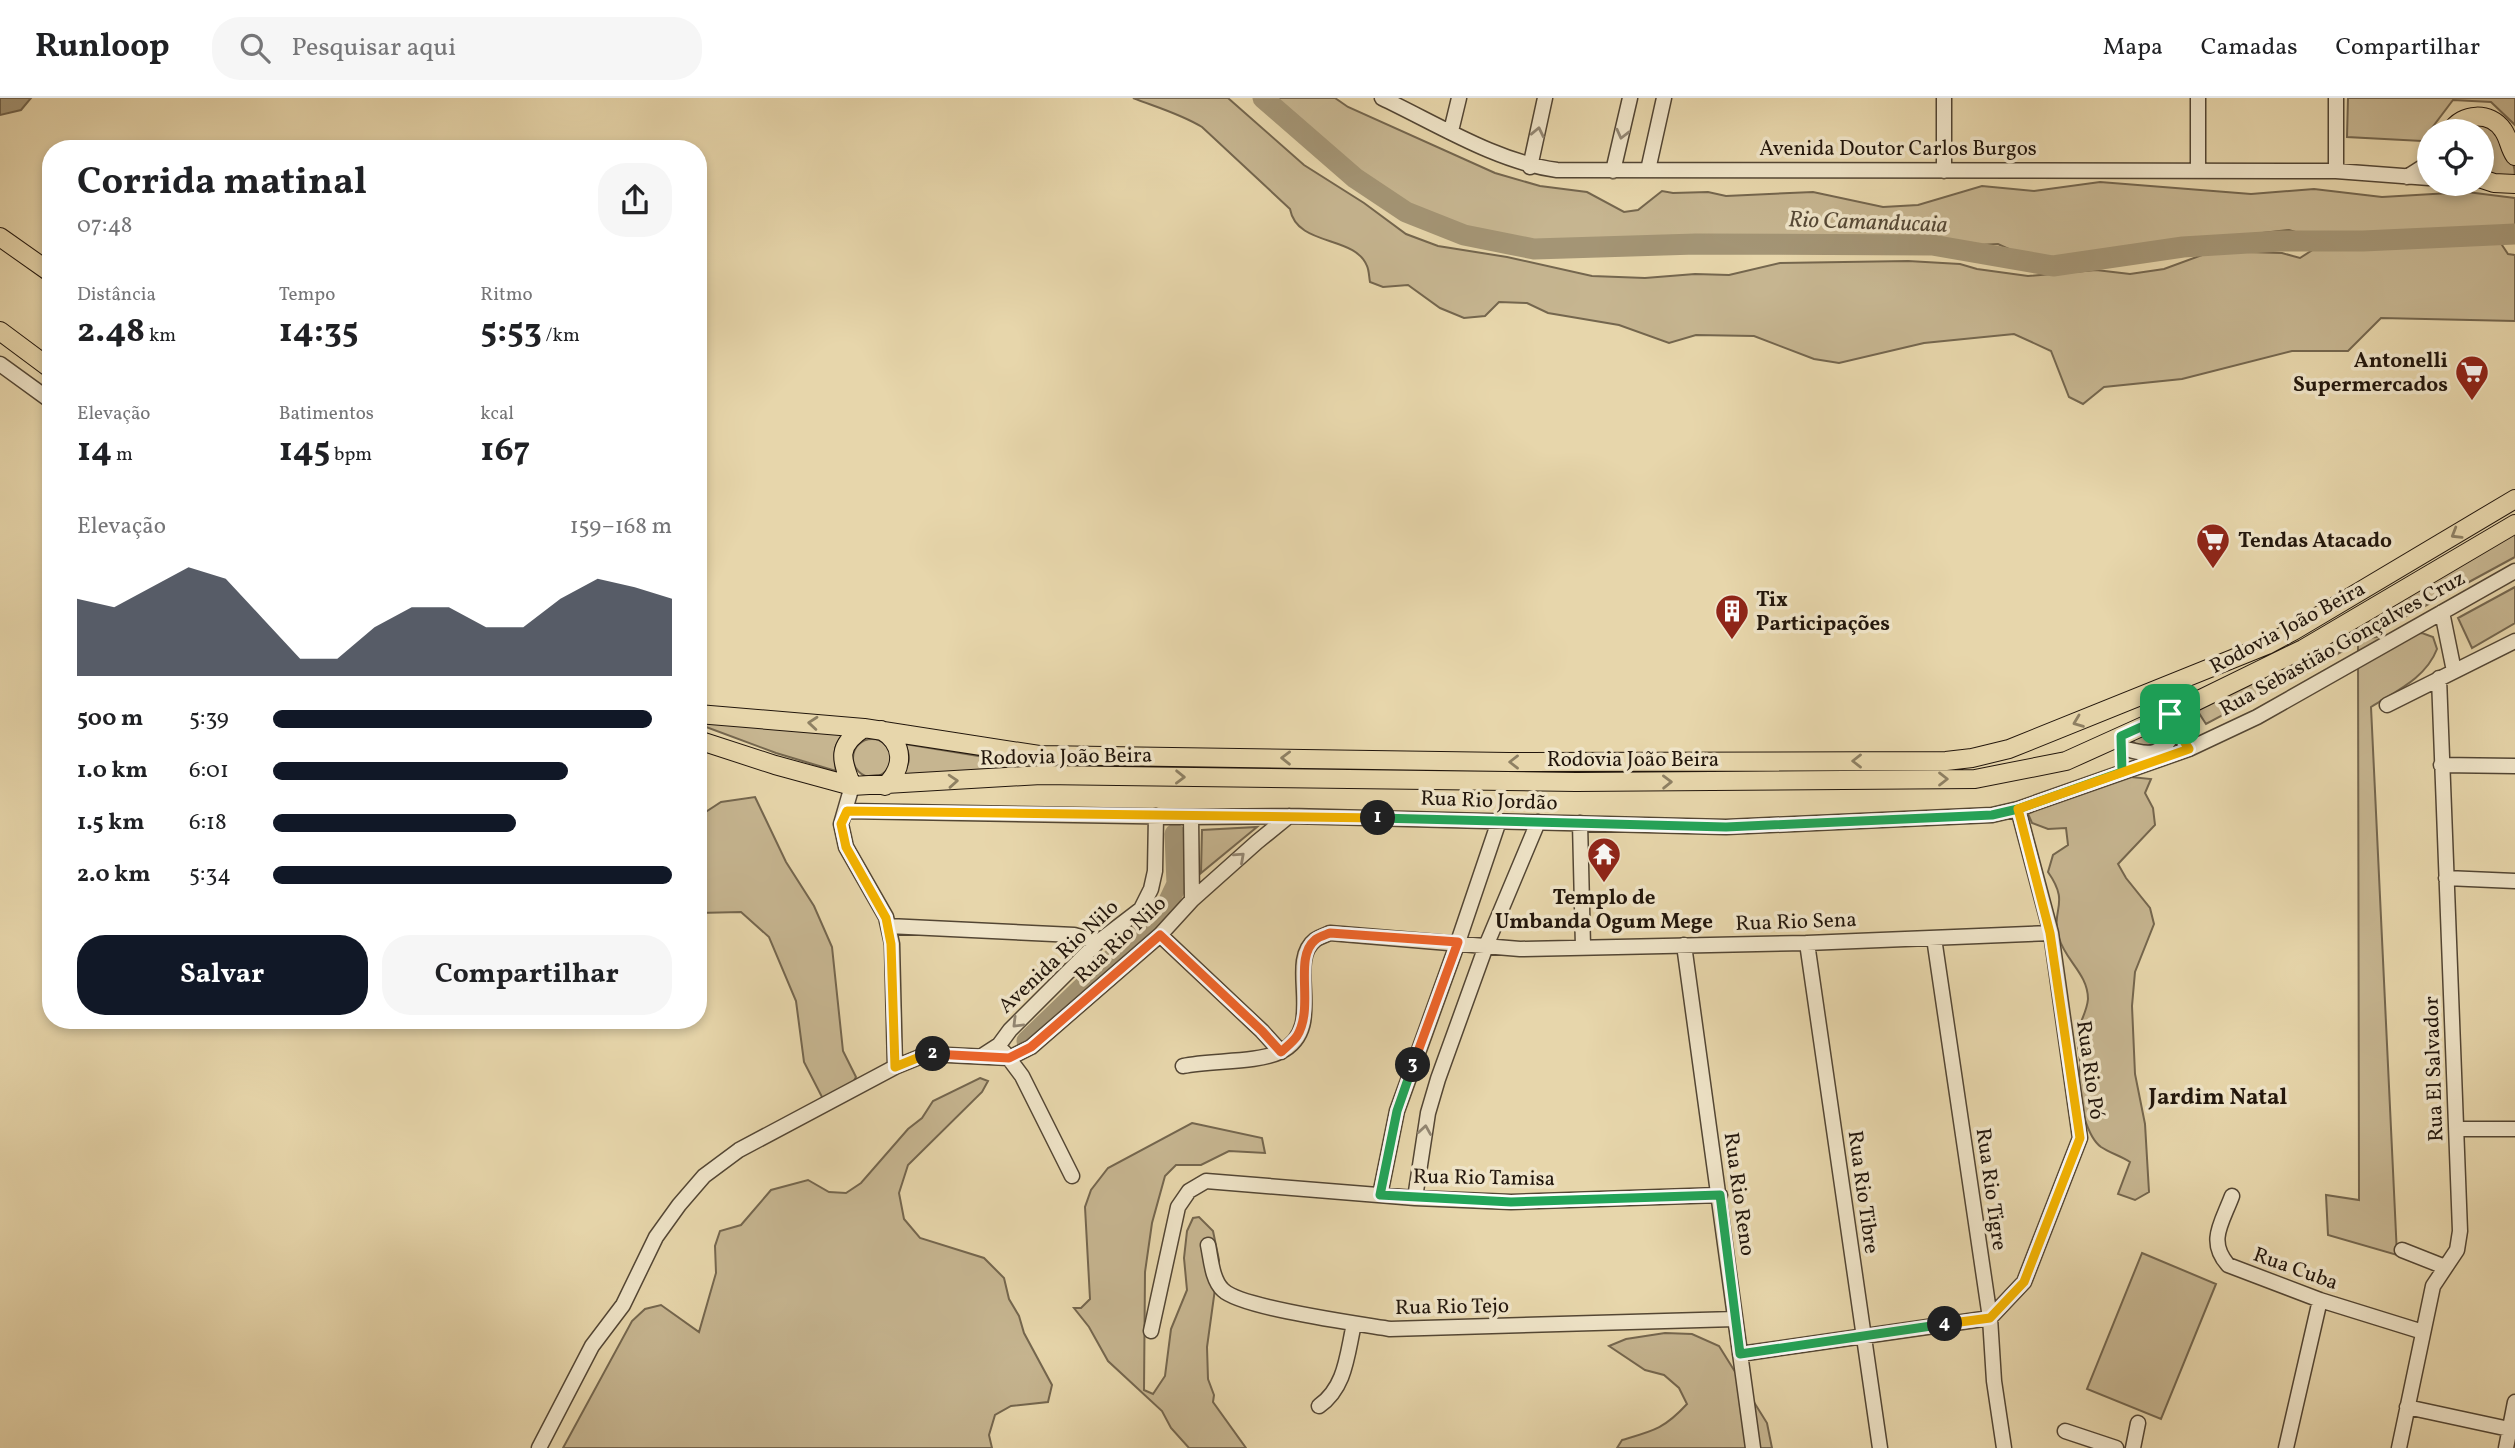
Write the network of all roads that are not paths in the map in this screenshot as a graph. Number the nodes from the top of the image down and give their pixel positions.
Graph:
1 (1382, 98) edge
2 (1459, 98) edge
3 (1545, 98) edge
4 (1630, 98) edge
5 (1664, 98) edge
6 (1944, 98) edge
7 (2198, 98) edge
8 (2336, 98) edge
9 (2462, 119) edge
10 (2488, 119) edge
11 (2494, 123) edge
12 (1451, 131) junction
13 (2515, 156) edge
14 (1530, 167) junction
15 (1648, 170) junction
16 (1613, 171) junction
17 (1944, 171) junction
18 (2198, 171) junction
19 (2417, 171) edge
20 (2336, 172) junction
21 (2407, 177) junction
22 (2417, 177) edge
23 (2494, 182) edge
24 (2515, 184) edge
25 (0, 237) edge
26 (42, 267) edge
27 (0, 331) edge
28 (42, 362) edge
29 (0, 364) edge
30 (42, 394) edge
31 (2515, 499) edge
32 (2515, 524) edge
33 (2515, 571) edge
34 (2442, 612) junction
35 (2515, 641) edge
36 (2454, 671) junction
37 (2439, 678) junction
38 (2152, 692) junction
39 (2387, 705) dead end
40 (2120, 706) junction
41 (707, 715) edge
42 (2173, 722) junction
43 (872, 729) junction
44 (2122, 742) junction
45 (707, 743) edge
46 (2189, 749) junction
47 (2441, 765) junction
48 (2515, 766) edge
49 (2122, 772) junction
50 (852, 786) junction
51 (885, 786) junction
52 (2018, 809) junction
53 (847, 811) junction
54 (1156, 816) junction
55 (1289, 816) junction
56 (1191, 817) junction
57 (1499, 821) junction
58 (1538, 822) junction
59 (1580, 823) junction
60 (2446, 878) junction
61 (2515, 881) edge
62 (1192, 900) junction
63 (888, 926) junction
64 (2050, 933) junction
65 (1160, 935) junction
66 (1934, 938) junction
67 (1458, 942) junction
68 (1098, 943) junction
69 (1807, 943) junction
70 (1684, 945) junction
71 (1486, 946) junction
72 (1583, 947) junction
73 (999, 1045) junction
74 (1281, 1052) junction
75 (982, 1056) junction
76 (1009, 1058) junction
77 (1183, 1066) dead end
78 (895, 1067) junction
79 (2456, 1129) junction
80 (2515, 1129) edge
81 (1072, 1176) dead end
82 (1380, 1195) junction
83 (1720, 1195) junction
84 (2232, 1196) dead end
85 (1415, 1198) junction
86 (1208, 1245) dead end
87 (2402, 1250) dead end
88 (2445, 1267) junction
89 (2320, 1300) junction
90 (1990, 1318) junction
91 (1735, 1319) junction
92 (1354, 1324) junction
93 (1151, 1331) dead end
94 (2423, 1332) junction
95 (1864, 1336) junction
96 (1740, 1354) junction
97 (2515, 1402) edge
98 (1319, 1406) dead end
99 (2407, 1407) junction
100 (2138, 1423) dead end
101 (2509, 1429) junction
102 (2065, 1431) dead end
103 (539, 1448) edge
104 (1754, 1448) edge
105 (1880, 1448) edge
106 (2004, 1448) edge
107 (2116, 1448) edge
108 (2133, 1448) edge
109 (2286, 1448) edge
110 (2399, 1448) edge
111 (2505, 1448) edge

1 - 12 street, Avenida Doutor Carlos Burgos
2 - 12 street
14 -> 3 street
4 -> 16 street
5 - 15 street
6 - 17 street
7 - 18 street
8 - 20 street
9 - 10 main road
11 - 13 main road
12 - 14 street, Avenida Doutor Carlos Burgos
14 - 16 street, Avenida Doutor Carlos Burgos
15 - 16 street, Avenida Doutor Carlos Burgos
15 - 17 street, Avenida Doutor Carlos Burgos
17 - 18 street, Avenida Doutor Carlos Burgos
18 - 20 street, Avenida Doutor Carlos Burgos
19 - 21 street
20 - 21 street, Avenida Doutor Carlos Burgos
21 - 22 street, Avenida Doutor Carlos Burgos
23 - 24 main road
25 - 26 main road
27 - 28 main road
29 - 30 street
31 -> 38 main road, Rodovia João Beira
32 - 42 main road, Rodovia João Beira
33 - 34 street, Rua Sebastião Gonçalves Cruz
34 - 36 street
34 - 46 street, Rua Sebastião Gonçalves Cruz
35 - 36 street
36 - 37 street
37 - 39 street
37 - 47 street, Rua El Salvador
38 - 40 main road, Rodovia João Beira
38 - 42 main road
40 -> 43 main road, Rodovia João Beira
40 - 44 main road
43 -> 41 main road, Rodovia João Beira
42 - 44 main road, Rodovia João Beira
42 - 44 street
42 - 46 street
43 - 50 main road
43 - 51 main road
44 - 49 street
51 -> 44 main road, Rodovia João Beira
45 - 50 main road, Rodovia João Beira
46 - 49 street, Rua Sebastião Gonçalves Cruz
47 - 48 street
47 - 60 street, Rua El Salvador
49 - 52 street, Rua Rio Jordão
50 - 51 main road, Rodovia João Beira
50 - 53 street
52 - 59 street, Rua Rio Jordão
52 - 64 street, Rua Rio Pó
53 - 54 street, Rua Rio Jordão
53 - 63 street
54 - 56 street, Rua Rio Jordão
54 - 68 street, Avenida Rio Nilo
55 - 56 street, Rua Rio Jordão
55 - 57 street, Rua Rio Jordão
62 -> 55 street
56 - 62 street, Rua Rio Nilo
57 - 58 street, Rua Rio Jordão
57 - 67 street
58 - 59 street, Rua Rio Jordão
58 - 71 street
59 - 72 street
60 - 61 street
60 - 79 street, Rua El Salvador
62 - 65 street, Rua Rio Nilo
63 - 68 street
63 - 78 street
64 - 66 street, Rua Rio Sena
64 - 90 street, Rua Rio Pó
65 - 74 street
65 - 76 street, Rua Rio Nilo
66 - 69 street, Rua Rio Sena
66 - 90 street, Rua Rio Tigre
67 - 71 street, Rua Rio Sena
67 - 74 street, Rua Rio Sena
67 - 82 street
68 -> 73 street, Avenida Rio Nilo
69 - 70 street, Rua Rio Sena
69 - 95 street, Rua Rio Tibre
70 - 72 street, Rua Rio Sena
70 - 83 street, Rua Rio Reno
71 - 72 street, Rua Rio Sena
85 -> 71 street
73 - 75 street, Avenida Rio Nilo
73 - 76 street
74 - 77 street
75 - 76 street
75 - 78 street
76 - 81 street
78 - 103 street
79 - 80 street
79 - 88 street, Rua El Salvador
82 - 85 street, Rua Rio Tamisa
82 - 93 street, Rua Rio Tamisa
83 - 85 street, Rua Rio Tamisa
83 - 91 street, Rua Rio Reno
84 - 89 street, Rua Cuba
86 - 92 street, Rua Rio Tejo
87 - 88 street
88 - 94 street, Rua El Salvador
89 - 94 street, Rua Cuba
89 - 109 street
90 - 95 street
90 - 106 street, Rua Rio Tigre
91 - 92 street, Rua Rio Tejo
91 - 96 street, Rua Rio Reno
92 - 98 street
94 - 99 street, Rua El Salvador
95 - 96 street
95 - 105 street, Rua Rio Tibre
96 - 104 street, Rua Rio Reno
97 - 101 street
99 - 101 street
99 - 110 street, Rua El Salvador
100 - 108 street
101 - 111 street
102 - 107 street

